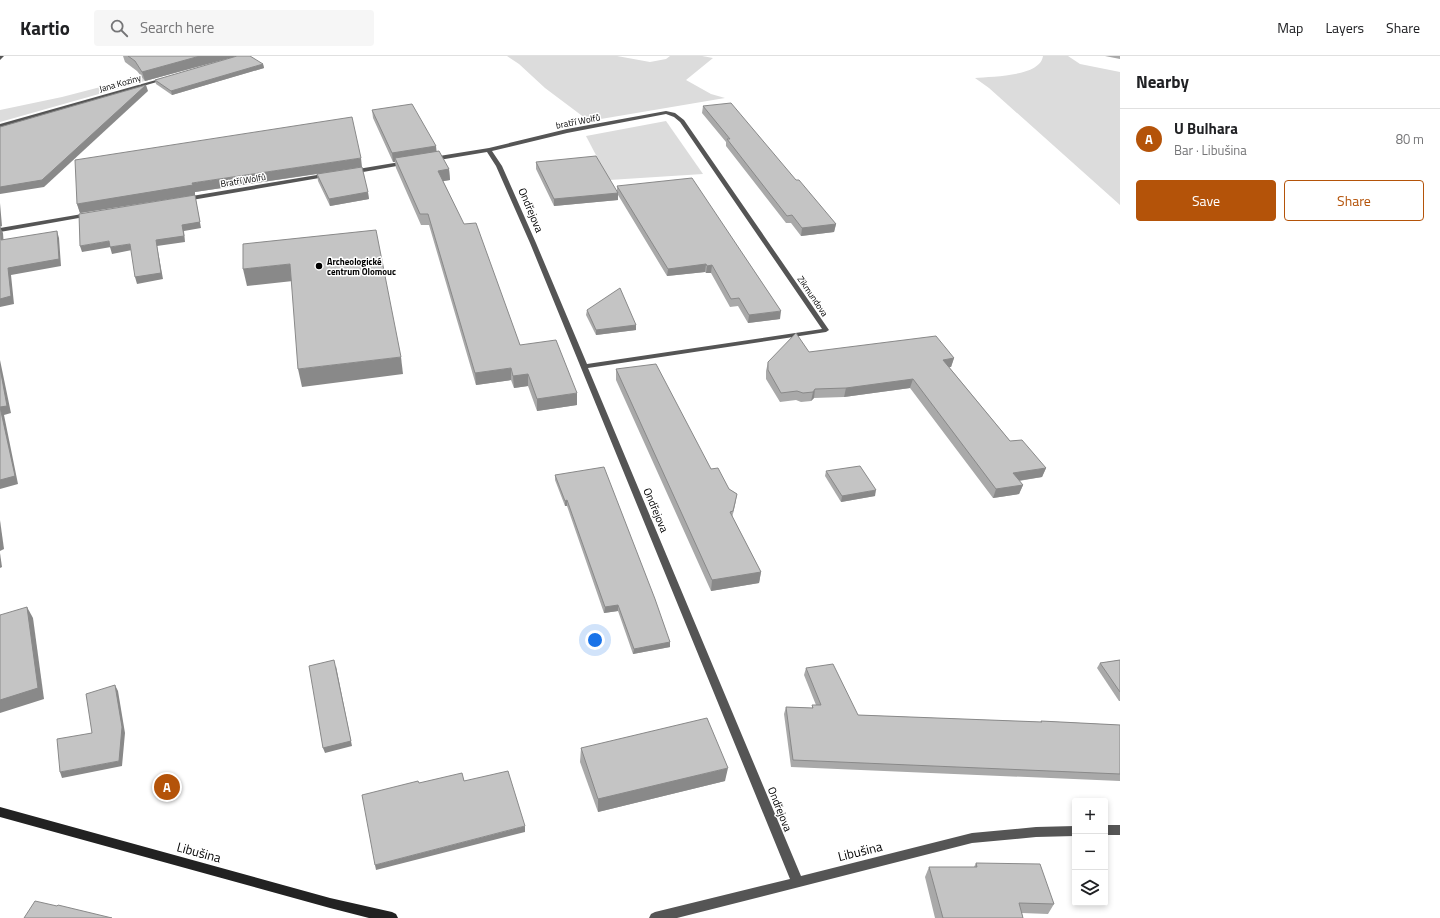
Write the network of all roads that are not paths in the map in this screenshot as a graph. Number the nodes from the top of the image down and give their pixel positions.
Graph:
1 (2, 56) edge
2 (0, 59) edge
3 (174, 76) edge
4 (670, 113) joint
5 (0, 126) edge
6 (489, 150) junction
7 (428, 159) edge
8 (412, 162) edge
9 (343, 173) edge
10 (336, 174) edge
11 (177, 200) edge
12 (94, 214) edge
13 (0, 230) edge
14 (584, 367) junction
15 (0, 812) edge
16 (1108, 830) edge
17 (1120, 830) edge
18 (1072, 831) edge
19 (797, 881) junction
20 (392, 918) edge
21 (655, 918) edge

1 - 2 street
3 - 5 street, Jana Koziny
4 - 6 street, bratří Wolfů
4 - 14 street, Zikmundova
6 - 7 street
6 - 14 street, Ondřejova
8 - 9 street
10 - 11 street, Bratří Wolfů
12 - 13 street
14 - 19 street, Ondřejova
15 - 20 street, Libušina
16 - 17 street
18 - 19 street, Libušina
19 - 21 street, Libušina

